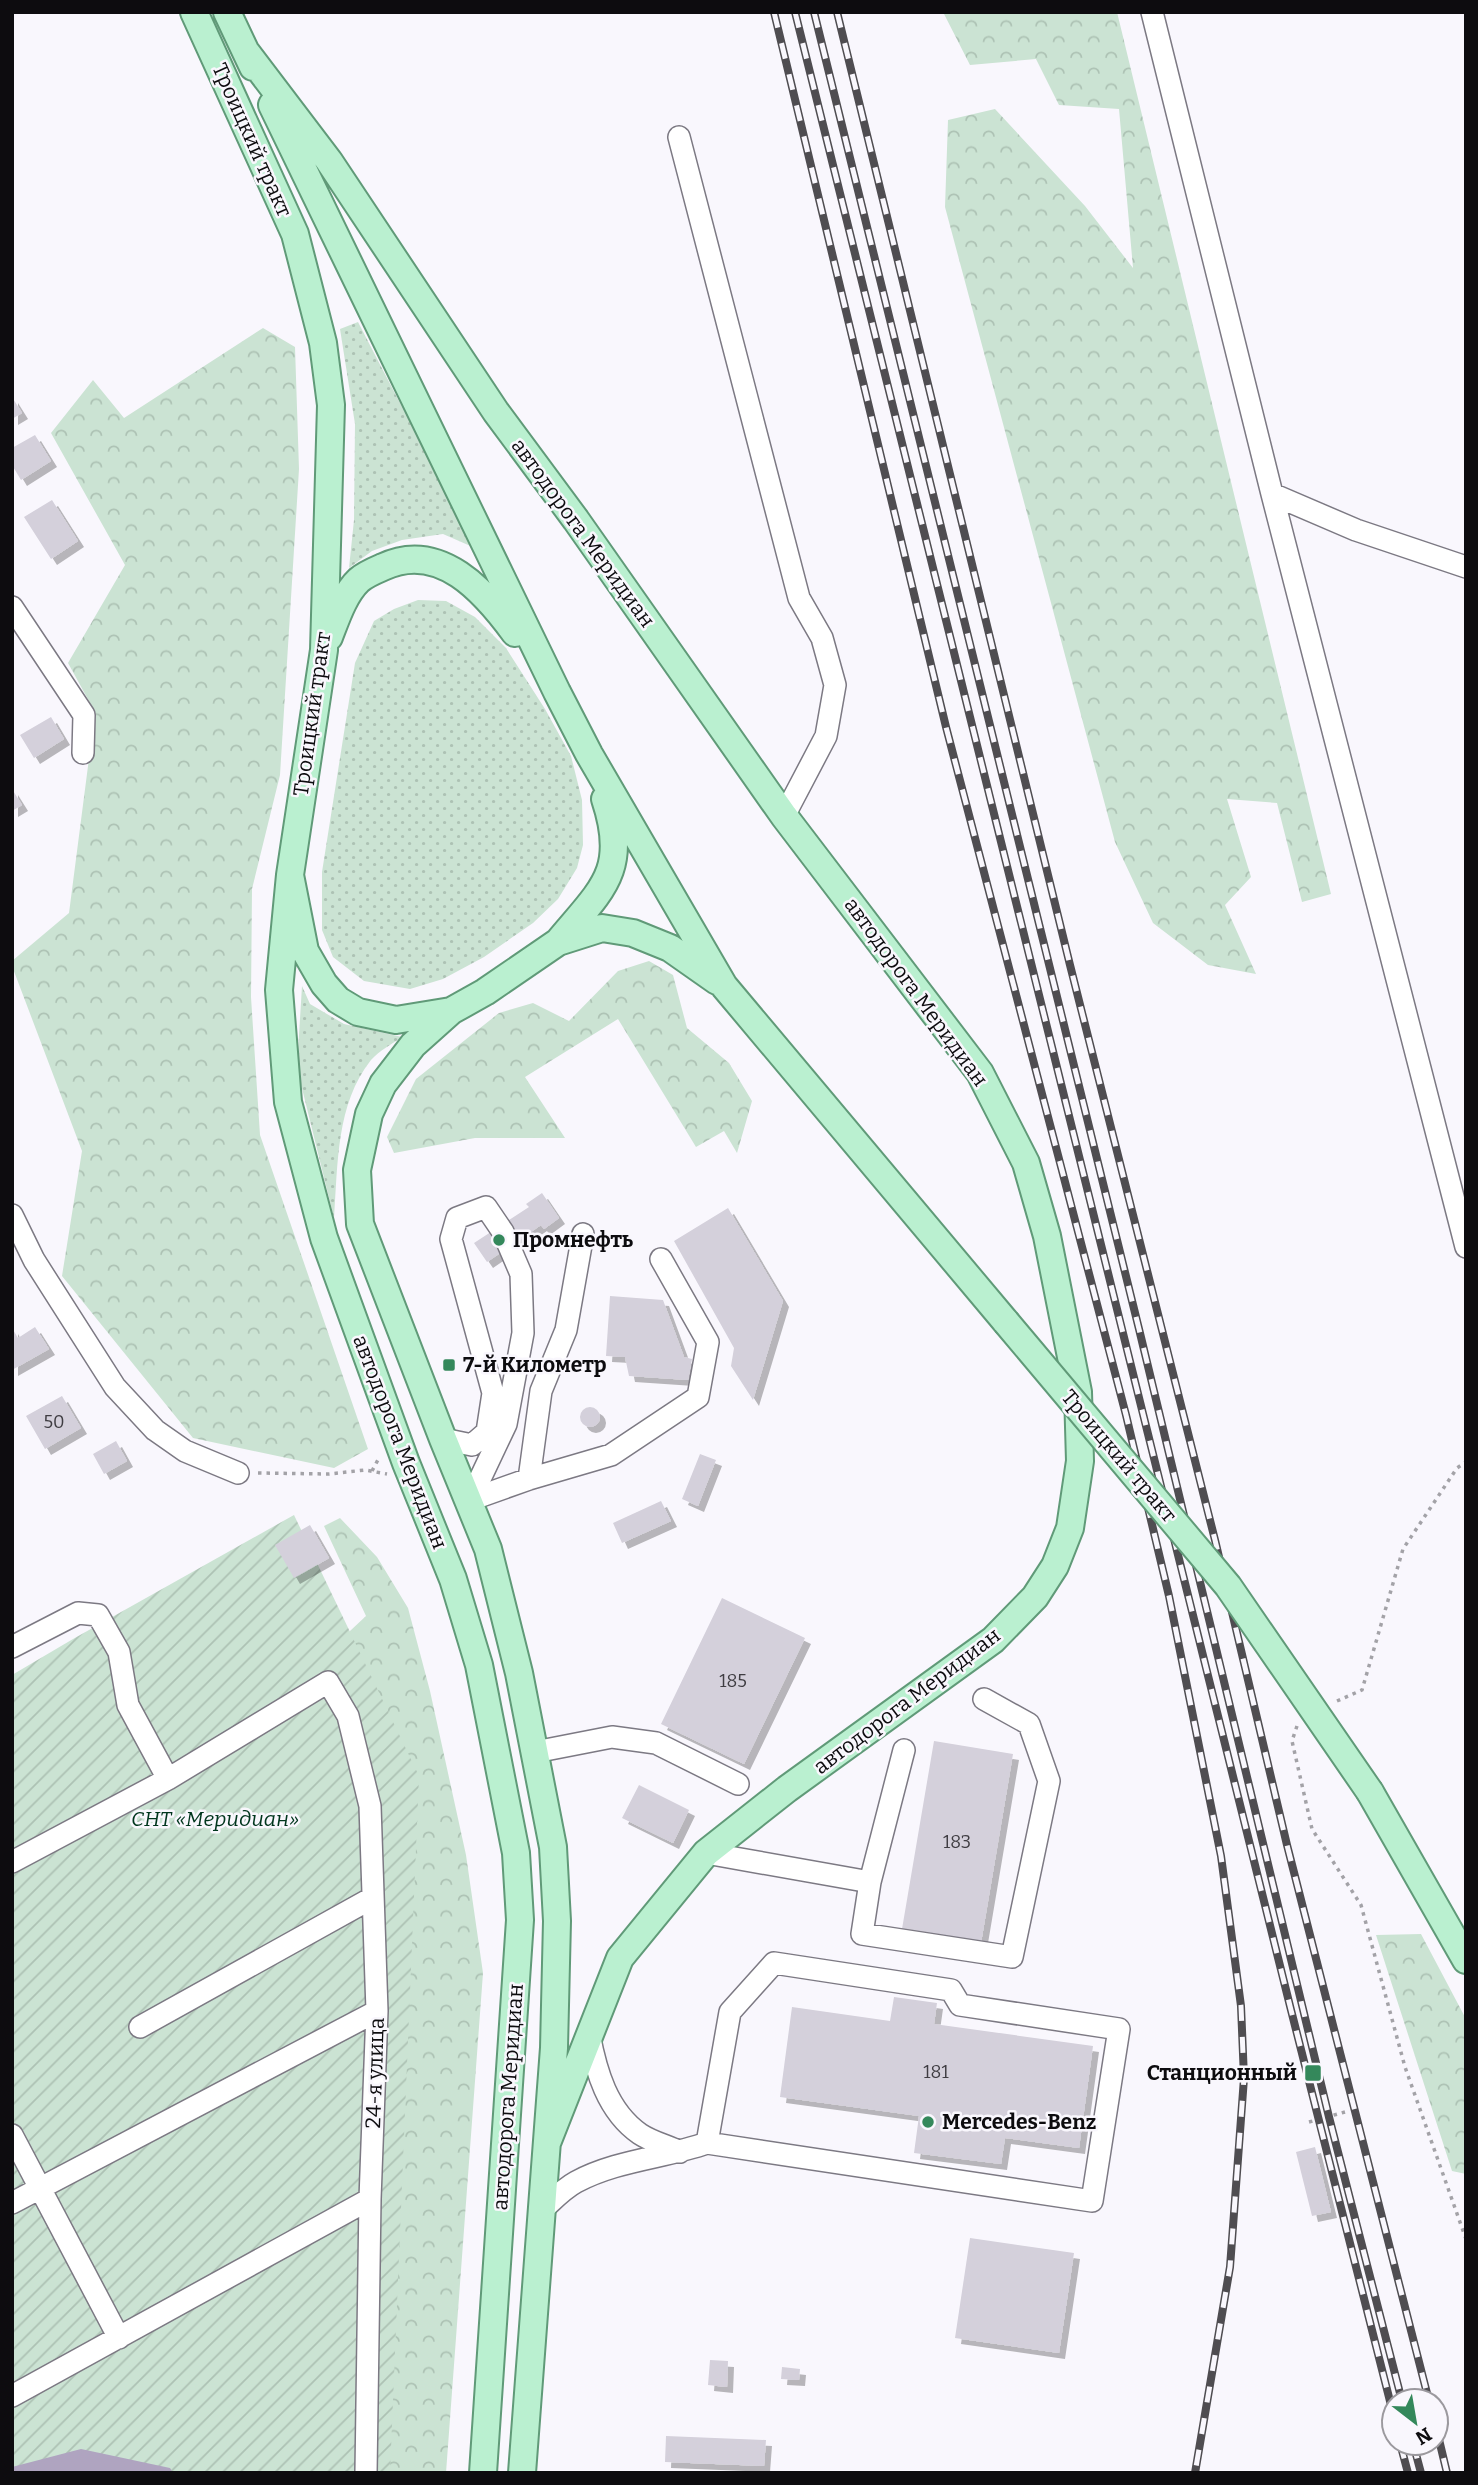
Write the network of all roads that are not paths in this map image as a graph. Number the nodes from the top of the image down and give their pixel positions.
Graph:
1 (194, 12) edge
2 (227, 12) edge
3 (1152, 12) edge
4 (247, 54) junction
5 (679, 137) dead end
6 (1272, 494) junction
7 (1466, 566) edge
8 (12, 607) edge
9 (324, 650) junction
10 (557, 692) junction
11 (83, 753) dead end
12 (589, 754) junction
13 (784, 816) junction
14 (290, 875) junction
15 (558, 942) junction
16 (724, 986) junction
17 (451, 1010) junction
18 (12, 1215) edge
19 (583, 1234) dead end
20 (1466, 1247) edge
21 (661, 1259) dead end
22 (443, 1439) junction
23 (238, 1473) road end
24 (529, 1479) junction
25 (470, 1500) junction
26 (12, 1647) edge
27 (984, 1699) dead end
28 (904, 1750) dead end
29 (535, 1752) junction
30 (168, 1779) junction
31 (738, 1784) dead end
32 (706, 1853) junction
33 (12, 1862) edge
34 (870, 1882) junction
35 (372, 1898) junction
36 (1466, 1960) edge
37 (377, 2011) junction
38 (140, 2028) dead end
39 (589, 2034) junction
40 (12, 2135) edge
41 (547, 2143) junction
42 (707, 2143) junction
43 (680, 2152) junction
44 (40, 2188) junction
45 (370, 2199) junction
46 (12, 2203) edge
47 (542, 2210) junction
48 (119, 2338) junction
49 (12, 2396) edge
50 (366, 2473) edge
51 (483, 2473) edge
52 (522, 2473) edge

1 - 9 main road, Троицкий тракт
2 - 4 main road, Троицкий тракт
3 - 6 street
4 - 10 main road, Троицкий тракт
4 - 13 main road, автодорога Меридиан
5 - 13 street
6 - 7 street
6 - 20 street
8 - 11 street
9 - 10 main road
9 - 14 main road, Троицкий тракт
10 - 12 main road, Троицкий тракт
12 - 15 main road
12 - 16 main road, Троицкий тракт
13 - 32 main road, автодорога Меридиан
14 - 17 main road, Троицкий тракт
14 - 51 main road, автодорога Меридиан
15 - 16 main road, Троицкий тракт
15 - 17 main road, Троицкий тракт
16 - 36 main road, Троицкий тракт, bridge
17 - 22 main road, автодорога Меридиан
18 - 23 street
19 - 24 street
21 - 24 street
22 - 25 main road, автодорога Меридиан
22 - 25 street
24 - 25 street
25 - 29 main road, автодорога Меридиан
26 - 30 street
27 - 34 street
28 - 34 street
29 - 31 street
29 - 41 main road, автодорога Меридиан
30 - 33 street
30 - 35 street, 24-я улица
32 - 34 street
32 - 39 main road, автодорога Меридиан
35 - 37 street, 24-я улица
35 - 38 street
37 - 44 street
37 - 45 street, 24-я улица
39 - 41 main road, автодорога Меридиан
39 - 43 street
40 - 44 street
41 - 47 main road, автодорога Меридиан
42 - 42 street
42 - 43 street
43 - 47 street
44 - 46 street
44 - 48 street
45 - 48 street
45 - 50 street, 24-я улица
47 - 52 main road, автодорога Меридиан
48 - 49 street

